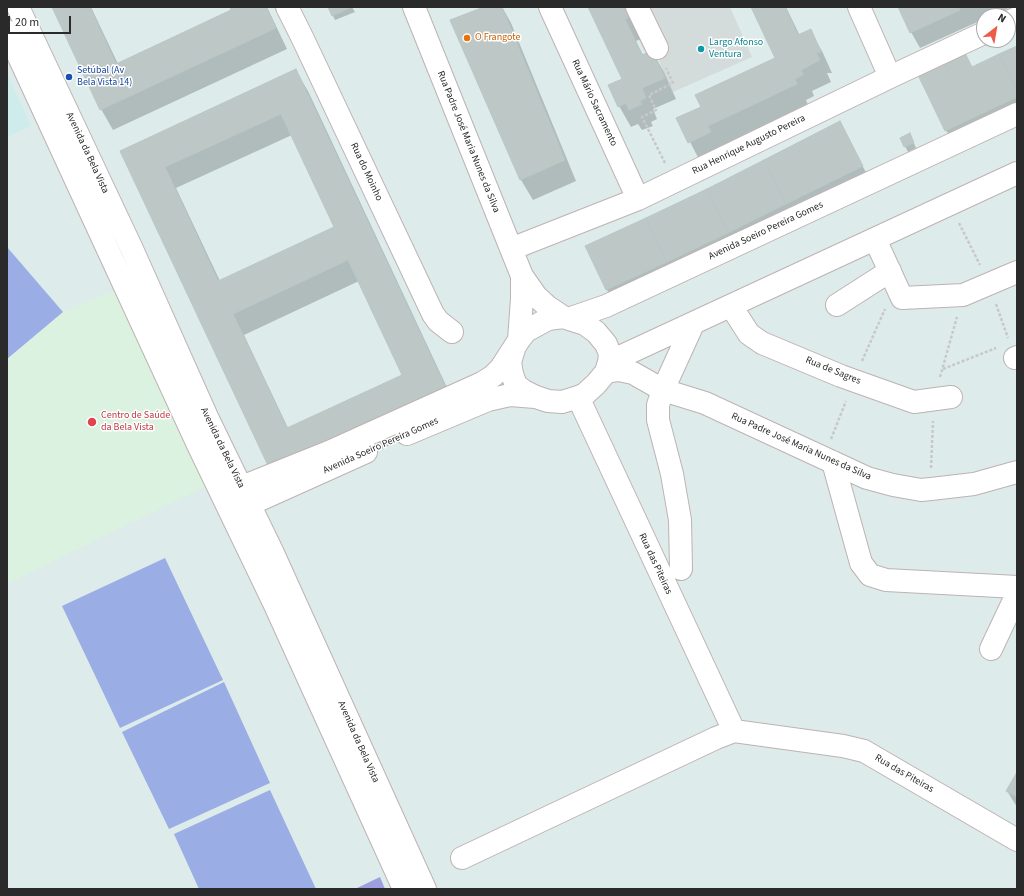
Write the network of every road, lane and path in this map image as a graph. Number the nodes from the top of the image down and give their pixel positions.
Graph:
1 (18, 7) edge
2 (287, 7) edge
3 (414, 7) edge
4 (550, 7) edge
5 (637, 7) edge
6 (858, 7) edge
7 (7, 32) edge
8 (976, 37) edge
9 (657, 48) joint
10 (890, 77) junction
11 (1017, 114) edge
12 (1017, 173) edge
13 (674, 181) junction
14 (638, 199) junction
15 (875, 239) junction
16 (511, 249) junction
17 (890, 271) junction
18 (1017, 272) edge
19 (522, 276) junction
20 (837, 305) dead end
21 (731, 306) junction
22 (567, 318) junction
23 (693, 324) junction
24 (452, 332) dead end
25 (516, 344) junction
26 (1011, 353) edge
27 (677, 359) junction
28 (608, 367) junction
29 (943, 369) dead end
30 (663, 390) junction
31 (536, 397) junction
32 (578, 397) junction
33 (951, 397) dead end
34 (704, 403) junction
35 (833, 462) junction
36 (1017, 472) edge
37 (236, 500) junction
38 (681, 569) dead end
39 (1017, 587) edge
40 (1017, 594) edge
41 (991, 649) dead end
42 (734, 731) junction
43 (1017, 840) edge
44 (462, 858) dead end
45 (404, 889) edge
46 (425, 889) edge

1 - 37 street, Avenida da Bela Vista
2 - 24 street, Rua do Moinho
3 - 16 street, Rua Padre José Maria Nunes da Silva
4 - 14 street, Rua Mário Sacramento
5 - 9 street
6 - 10 street
7 - 37 street, Avenida da Bela Vista
8 - 10 street, Rua Henrique Augusto Pereira
9 - 13 path
10 - 13 street, Rua Henrique Augusto Pereira
11 - 22 street, Avenida Soeiro Pereira Gomes
12 - 15 street, Avenida Soeiro Pereira Gomes
13 - 14 street, Rua Henrique Augusto Pereira
14 - 16 street, Rua Henrique Augusto Pereira
15 - 17 street
15 - 21 street, Avenida Soeiro Pereira Gomes
16 - 19 street, Rua Padre José Maria Nunes da Silva
17 - 18 street
17 - 20 street
19 - 22 street, Rua Padre José Maria Nunes da Silva
19 - 25 street, Rua Padre José Maria Nunes da Silva
21 - 23 street, Avenida Soeiro Pereira Gomes
21 - 33 street, Rua de Sagres
22 - 25 street, Avenida Soeiro Pereira Gomes
22 - 28 street
23 - 27 street
23 - 28 street, Avenida Soeiro Pereira Gomes
25 - 31 street, Avenida Soeiro Pereira Gomes
25 - 37 street, Avenida Soeiro Pereira Gomes
26 - 29 path
27 - 30 street
27 - 34 street, Rua Padre José Maria Nunes da Silva
28 - 30 street, Rua Padre José Maria Nunes da Silva
28 - 32 street, Avenida Soeiro Pereira Gomes
30 - 34 street, Rua Padre José Maria Nunes da Silva
30 - 38 street
31 - 32 street, Avenida Soeiro Pereira Gomes
31 - 37 street, Avenida Soeiro Pereira Gomes
32 - 42 street, Rua das Piteiras
34 - 35 street, Rua Padre José Maria Nunes da Silva
35 - 36 street, Rua Padre José Maria Nunes da Silva
35 - 39 street
37 - 45 street, Avenida da Bela Vista
37 - 46 street, Avenida da Bela Vista
40 - 41 street
42 - 43 street, Rua das Piteiras
42 - 44 street, Rua das Piteiras

